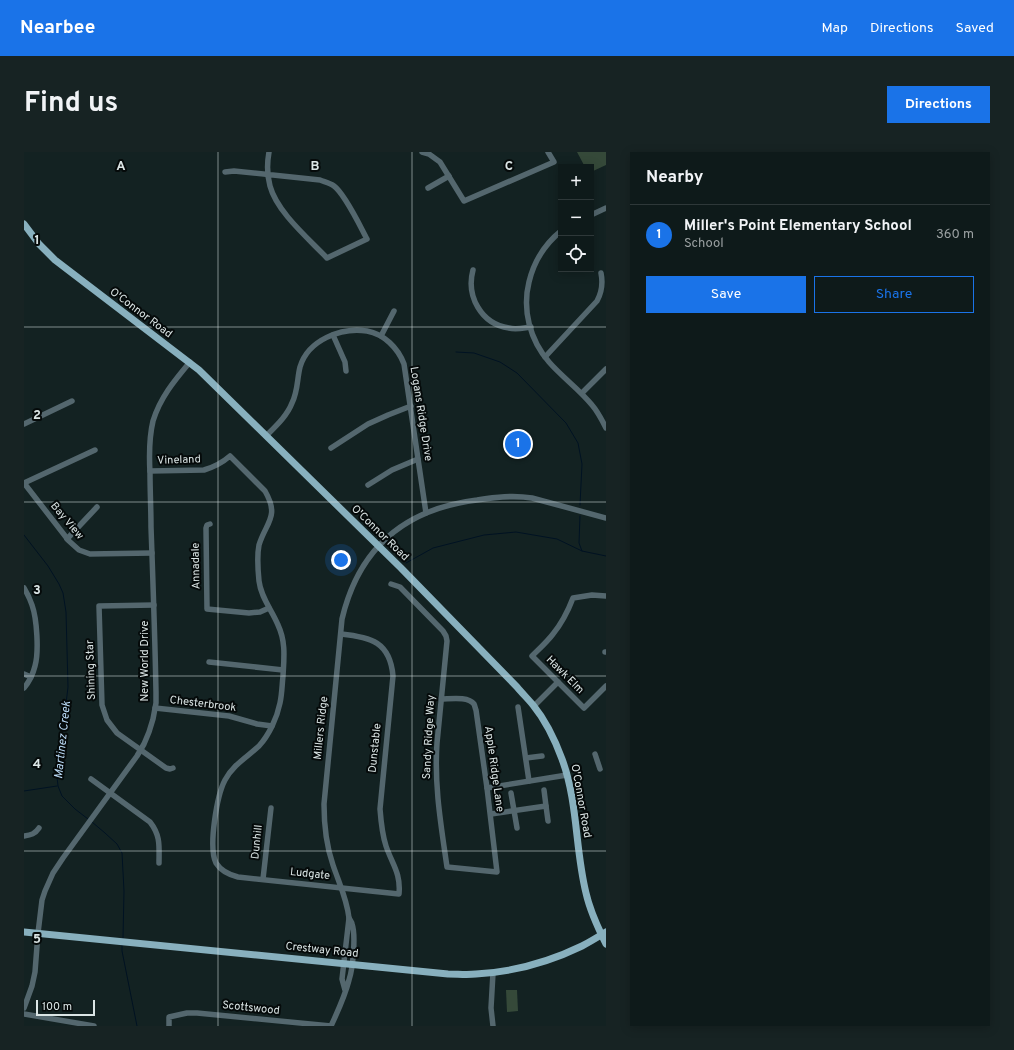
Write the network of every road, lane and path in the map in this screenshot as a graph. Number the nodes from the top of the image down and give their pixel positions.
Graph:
1 (269, 152) edge
2 (422, 152) edge
3 (548, 152) edge
4 (225, 172) dead end
5 (268, 174) junction
6 (449, 176) junction
7 (428, 188) dead end
8 (606, 208) edge
9 (594, 214) edge
10 (24, 224) edge
11 (558, 234) edge
12 (473, 270) dead end
13 (601, 273) dead end
14 (394, 311) dead end
15 (531, 327) junction
16 (333, 335) junction
17 (381, 336) junction
18 (545, 357) junction
19 (190, 362) junction
20 (606, 369) edge
21 (346, 371) dead end
22 (582, 394) junction
23 (72, 401) dead end
24 (410, 406) junction
25 (24, 424) edge
26 (606, 428) edge
27 (266, 436) junction
28 (331, 448) dead end
29 (95, 450) dead end
30 (418, 459) junction
31 (150, 471) junction
32 (24, 483) edge
33 (368, 485) dead end
34 (97, 507) dead end
35 (426, 513) junction
36 (606, 518) edge
37 (210, 524) dead end
38 (67, 539) junction
39 (378, 546) junction
40 (152, 553) junction
41 (391, 584) dead end
42 (24, 588) edge
43 (606, 596) edge
44 (154, 605) junction
45 (269, 608) junction
46 (341, 634) junction
47 (209, 662) dead end
48 (283, 670) junction
49 (24, 674) edge
50 (31, 677) junction
51 (558, 682) junction
52 (606, 686) edge
53 (24, 688) edge
54 (441, 699) junction
55 (534, 706) junction
56 (518, 707) dead end
57 (155, 708) junction
58 (272, 726) junction
59 (140, 750) junction
60 (595, 754) dead end
61 (542, 756) dead end
62 (526, 758) junction
63 (173, 768) dead end
64 (600, 769) dead end
65 (567, 775) junction
66 (91, 779) dead end
67 (529, 781) junction
68 (488, 788) junction
69 (544, 790) dead end
70 (110, 793) junction
71 (511, 793) dead end
72 (546, 806) junction
73 (271, 808) dead end
74 (514, 811) junction
75 (491, 814) junction
76 (548, 821) dead end
77 (39, 828) dead end
78 (516, 828) dead end
79 (24, 836) edge
80 (158, 863) dead end
81 (497, 872) joint
82 (263, 879) junction
83 (342, 888) junction
84 (399, 894) joint
85 (349, 918) junction
86 (24, 932) edge
87 (38, 933) junction
88 (604, 933) edge
89 (346, 944) junction
90 (606, 944) edge
91 (353, 945) junction
92 (344, 963) junction
93 (352, 964) junction
94 (493, 972) junction
95 (345, 990) junction
96 (24, 1008) edge
97 (24, 1014) edge
98 (267, 1019) junction
99 (94, 1026) edge
100 (169, 1026) edge
101 (268, 1026) edge
102 (331, 1026) edge
103 (493, 1026) edge

1 - 5 street
2 - 6 street
3 - 6 street
4 - 5 street
5 - 5 street
6 - 7 street
8 - 9 street
10 - 19 main road, O'Connor Road
11 - 15 street
12 - 15 street
13 - 18 street
14 - 17 street
15 - 18 street
16 - 17 street, Logans Ridge Drive
16 - 21 street
16 - 27 street, Logans Ridge Drive
17 - 24 street, Logans Ridge Drive
18 - 22 street
19 - 27 main road, O'Connor Road
19 - 31 street, New World Drive
20 - 22 street
22 - 26 street
23 - 25 street
24 - 28 street
24 - 30 street, Logans Ridge Drive
27 - 39 main road, O'Connor Road
29 - 32 street
30 - 33 street
30 - 35 street, Logans Ridge Drive
31 - 40 street, New World Drive
31 - 45 street, Vineland
32 - 38 street, Bay View
34 - 38 street
35 - 36 street, Millers Ridge
35 - 39 street, Millers Ridge
37 - 45 street, Annadale
38 - 40 street, Bay View
39 - 46 street, Millers Ridge
39 - 55 main road, O'Connor Road
40 - 44 street, New World Drive
41 - 54 street, Sandy Ridge Way
42 - 50 street
43 - 51 street, Hawk Elm
44 - 57 street, New World Drive
44 - 59 street, Shining Star
45 - 48 street
46 - 83 street, Millers Ridge
46 - 84 street, Dunstable
47 - 48 street
48 - 58 street
49 - 50 street
50 - 53 street
51 - 52 street, Hawk Elm
51 - 55 street
54 - 68 street, Apple Ridge Lane
54 - 81 street, Sandy Ridge Way
55 - 65 main road, O'Connor Road
56 - 62 street
57 - 58 street, Chesterbrook
57 - 59 street, New World Drive
58 - 82 street, Ludgate
59 - 63 street, Shining Star
59 - 70 street, New World Drive
60 - 64 street
61 - 62 street
62 - 67 street
65 - 67 street
65 - 88 main road, O'Connor Road
66 - 70 street
67 - 68 street
68 - 75 street, Apple Ridge Lane
69 - 72 street
70 - 80 street
70 - 87 street, New World Drive
71 - 74 street
72 - 74 street
72 - 76 street
73 - 82 street, Dunhill
74 - 75 street
74 - 78 street
75 - 81 street, Apple Ridge Lane
77 - 79 street
82 - 83 street, Ludgate
83 - 84 street, Ludgate
83 - 85 street, Millers Ridge
85 - 89 street, Millers Ridge
85 - 91 street, Millers Ridge
86 - 87 main road, Crestway Road
87 - 92 main road, Crestway Road
87 - 96 street, New World Drive
88 - 90 main road
88 - 94 main road, Crestway Road
89 - 91 street
89 - 92 street, Millers Ridge
91 - 93 street, Millers Ridge
92 - 93 main road, Crestway Road
92 - 95 street, Millers Ridge
93 - 94 main road, Crestway Road
93 - 95 street, Millers Ridge
94 - 103 street
95 - 102 street, Millers Ridge
97 - 99 street
98 - 100 street, Scottswood
98 - 101 street
98 - 102 street, Scottswood

